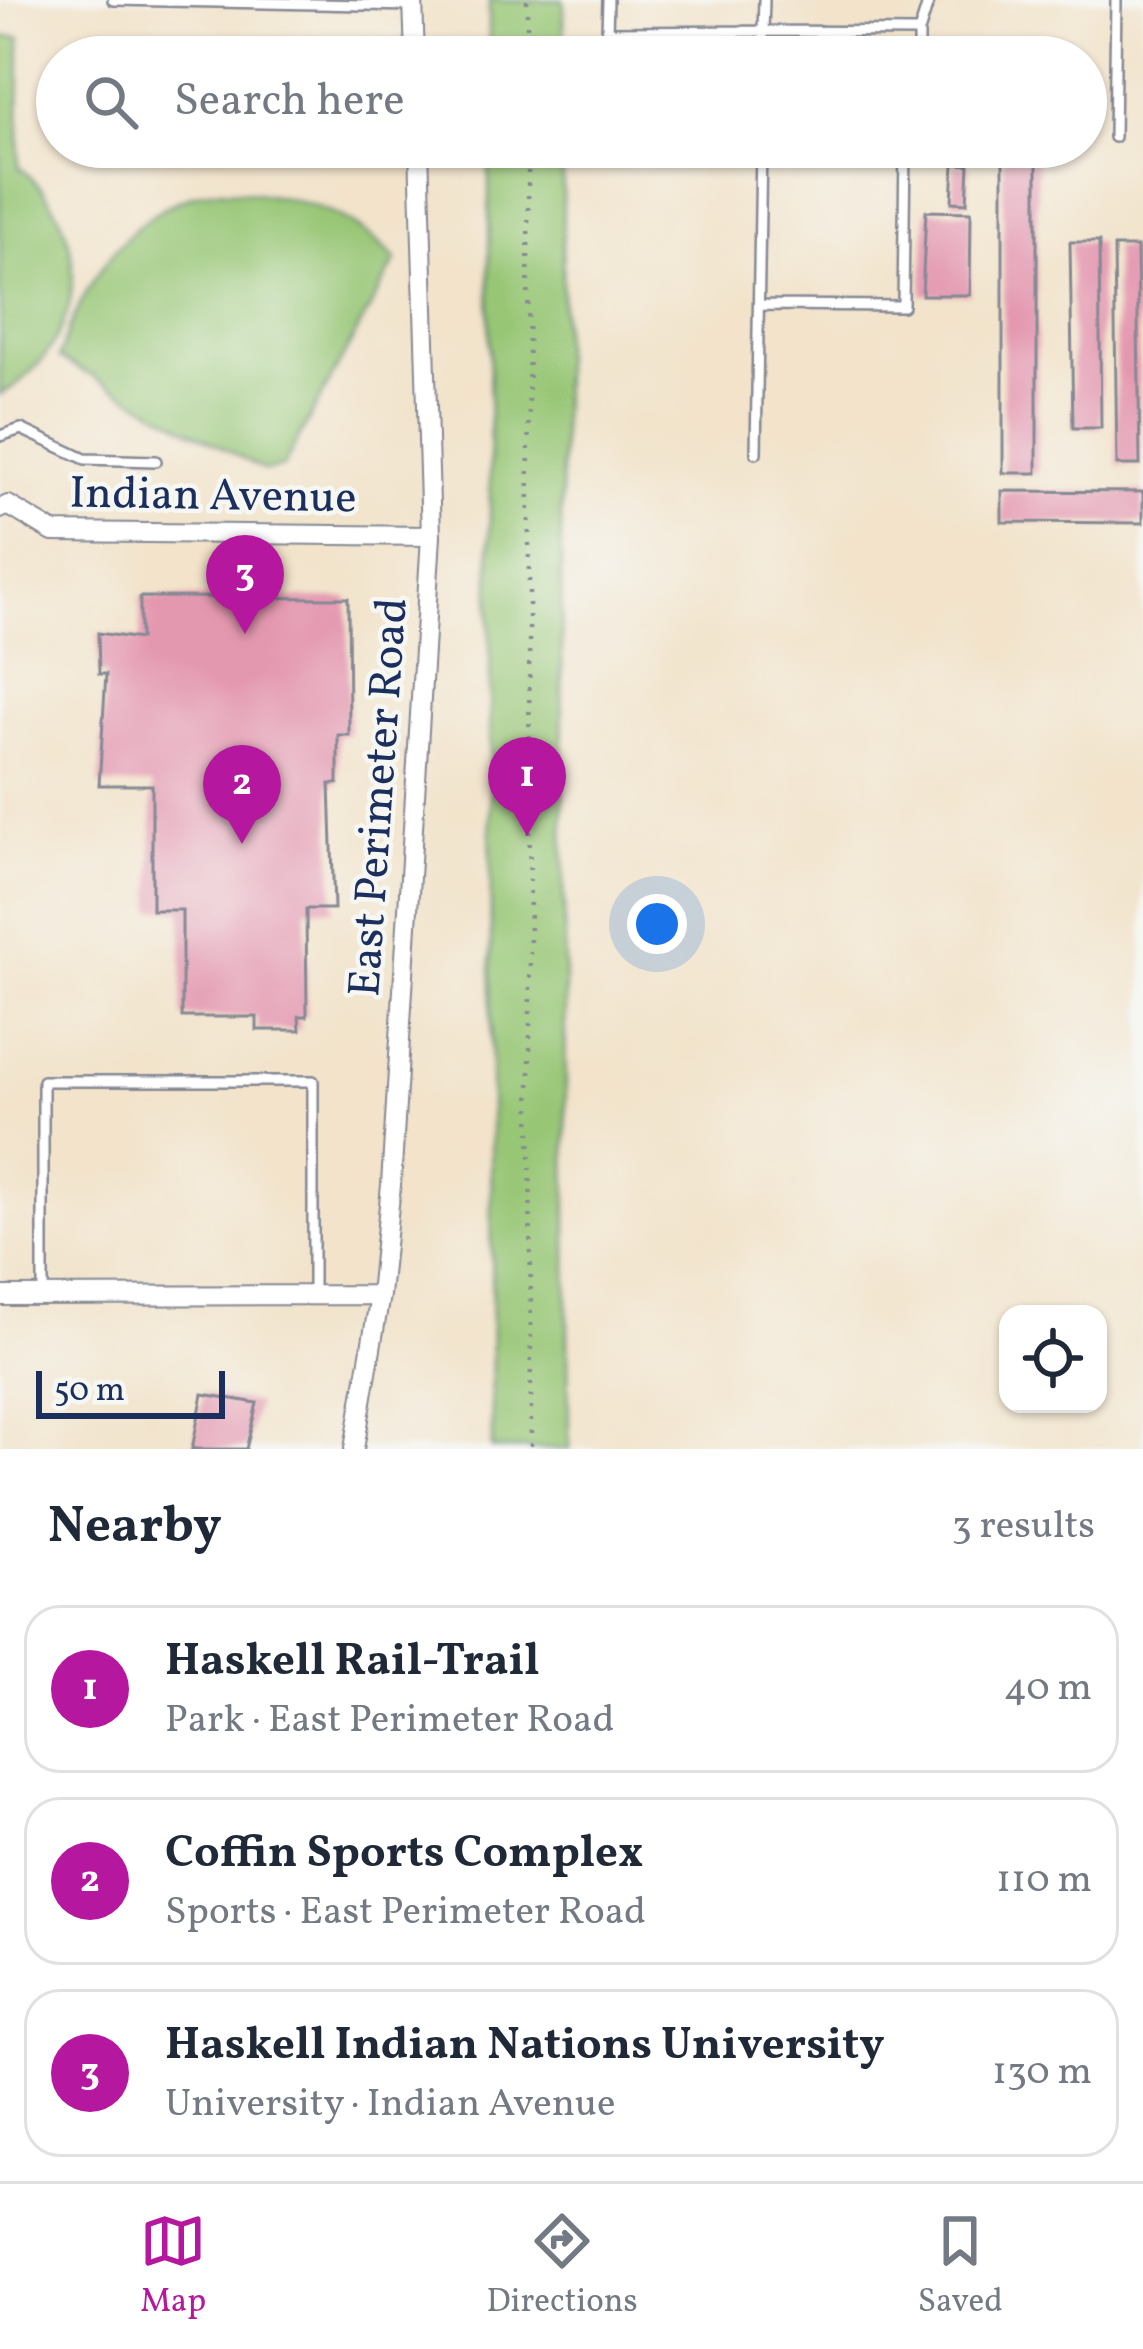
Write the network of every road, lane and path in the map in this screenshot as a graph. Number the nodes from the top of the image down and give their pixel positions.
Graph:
1 (113, 0) edge
2 (527, 0) edge
3 (608, 0) edge
4 (764, 0) edge
5 (929, 0) edge
6 (1116, 0) edge
7 (413, 3) edge
8 (764, 31) junction
9 (919, 32) junction
10 (414, 36) edge
11 (527, 36) edge
12 (764, 36) edge
13 (919, 36) edge
14 (1114, 137) dead end
15 (420, 168) edge
16 (528, 168) edge
17 (761, 168) edge
18 (905, 168) edge
19 (759, 305) junction
20 (0, 436) edge
21 (756, 453) dead end
22 (156, 461) dead end
23 (3, 502) edge
24 (431, 536) junction
25 (44, 1295) junction
26 (313, 1295) junction
27 (380, 1295) junction
28 (0, 1296) edge
29 (354, 1449) edge
30 (531, 1449) edge

1 - 7 lane
2 - 11 path
3 - 8 lane
4 - 8 lane
5 - 9 lane
6 - 14 lane
7 - 10 street
8 - 9 lane
8 - 12 lane
9 - 13 lane
15 - 24 street, East Perimeter Road
16 - 30 path
17 - 19 lane
18 - 19 lane
19 - 21 lane
20 - 22 lane
23 - 24 street, Indian Avenue
24 - 27 street, East Perimeter Road
25 - 26 street
25 - 26 lane
25 - 28 street
26 - 27 street
27 - 29 street, East Perimeter Road

